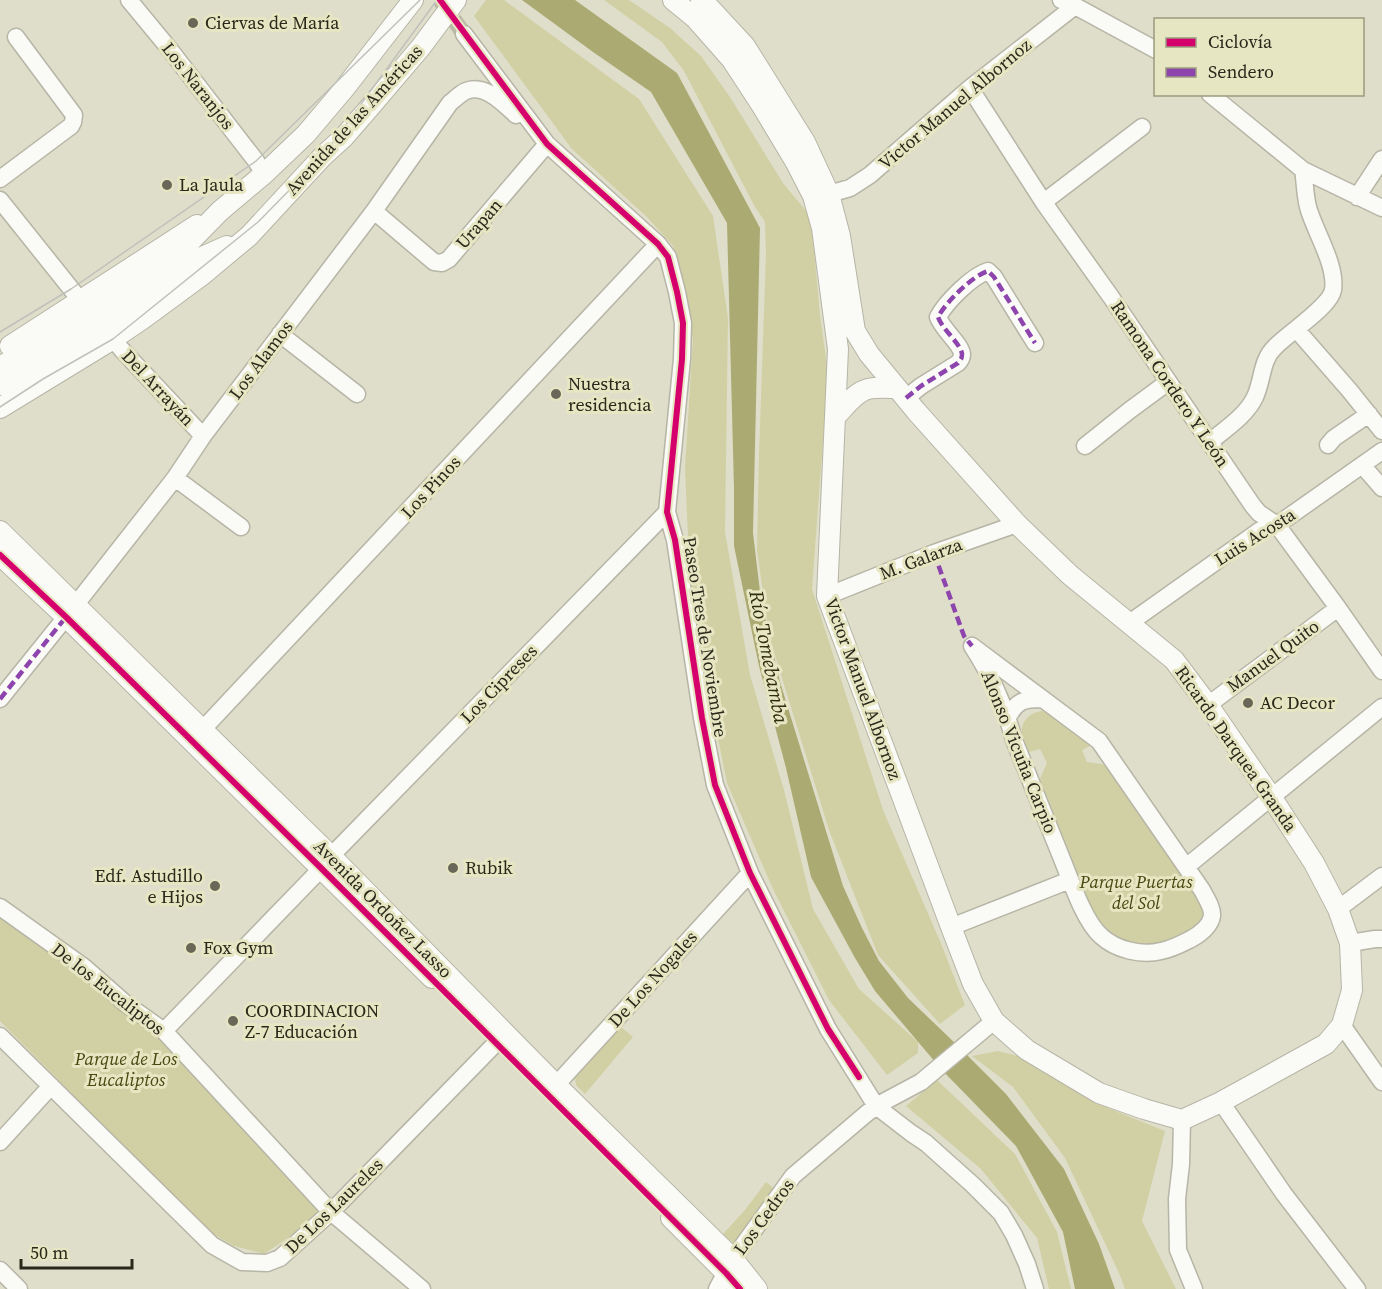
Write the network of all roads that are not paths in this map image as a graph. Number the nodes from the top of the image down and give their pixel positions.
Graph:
1 (129, 0) edge
2 (456, 0) edge
3 (663, 0) edge
4 (673, 0) edge
5 (700, 0) edge
6 (710, 0) edge
7 (410, 2) edge
8 (1068, 3) edge
9 (464, 34) tunnel mouth
10 (16, 37) dead end
11 (1154, 49) edge
12 (739, 53) junction
13 (970, 88) junction
14 (1212, 96) edge
15 (1142, 127) dead end
16 (543, 140) junction
17 (1382, 159) edge
18 (1303, 170) junction
19 (264, 174) junction
20 (0, 179) edge
21 (829, 194) junction
22 (1357, 196) junction
23 (0, 200) edge
24 (1044, 203) junction
25 (1382, 208) edge
26 (220, 211) junction
27 (374, 211) junction
28 (249, 236) junction
29 (658, 244) junction
30 (80, 300) junction
31 (1296, 329) junction
32 (855, 331) joint
33 (280, 334) junction
34 (114, 339) junction
35 (1035, 343) dead end
36 (0, 353) edge
37 (0, 367) edge
38 (882, 371) junction
39 (838, 373) junction
40 (1168, 382) junction
41 (0, 385) edge
42 (357, 393) dead end
43 (901, 393) junction
44 (1, 407) edge
45 (1369, 414) junction
46 (835, 417) junction
47 (1382, 431) edge
48 (203, 436) junction
49 (1210, 442) junction
50 (1328, 445) dead end
51 (1085, 446) dead end
52 (1382, 451) edge
53 (1362, 465) junction
54 (175, 478) junction
55 (1382, 488) edge
56 (667, 512) junction
57 (1017, 524) junction
58 (1277, 525) junction
59 (241, 527) dead end
60 (1, 535) edge
61 (0, 555) edge
62 (827, 596) junction
63 (1338, 608) junction
64 (71, 611) junction
65 (1128, 624) junction
66 (1382, 671) edge
67 (0, 699) edge
68 (1041, 699) junction
69 (1208, 705) junction
70 (1382, 707) edge
71 (1008, 717) junction
72 (203, 729) junction
73 (1272, 798) junction
74 (326, 862) junction
75 (1186, 867) junction
76 (750, 873) junction
77 (1382, 876) edge
78 (1070, 880) junction
79 (0, 908) edge
80 (1338, 909) junction
81 (951, 927) junction
82 (1382, 939) edge
83 (1350, 943) junction
84 (994, 1021) junction
85 (1342, 1025) junction
86 (164, 1031) junction
87 (0, 1036) edge
88 (496, 1042) junction
89 (1382, 1082) edge
90 (51, 1086) junction
91 (556, 1086) junction
92 (1221, 1102) junction
93 (876, 1106) junction
94 (1182, 1120) junction
95 (0, 1142) edge
96 (331, 1212) junction
97 (725, 1274) edge
98 (422, 1289) edge
99 (740, 1289) edge
100 (757, 1289) edge
101 (1035, 1289) edge
102 (1194, 1289) edge
103 (1357, 1289) edge

1 - 19 street, Los Naranjos
2 - 28 main road, Avenida de las Américas
3 - 12 main road
4 - 12 main road, Victor Manuel Albornoz
5 - 12 main road, Victor Manuel Albornoz
6 - 12 main road
7 - 19 main road, Avenida de las Américas
8 - 11 street
8 - 13 street, Victor Manuel Albornoz
9 - 16 street, Paseo Tres de Noviembre
10 - 20 street
12 - 21 main road, Victor Manuel Albornoz
12 - 39 main road, Victor Manuel Albornoz
13 - 21 street, Victor Manuel Albornoz
13 - 24 street, Ramona Cordero Y León
14 - 18 street
15 - 24 street
16 - 27 street, Urapan
16 - 27 street, Los Alamos
16 - 29 street, Paseo Tres de Noviembre
17 - 22 street
18 - 22 street
18 - 31 street
19 - 26 main road, Avenida de las Américas
21 - 32 main road, Victor Manuel Albornoz
22 - 25 street
23 - 30 street
24 - 40 street, Ramona Cordero Y León
26 - 30 main road, Avenida de las Américas
26 - 37 main road, Avenida de las Américas
27 - 33 street, Los Alamos
28 - 34 main road, Avenida de las Américas
28 - 41 main road, Avenida de las Américas
29 - 56 street, Paseo Tres de Noviembre
29 - 72 street, Los Pinos
30 - 36 main road, Avenida de las Américas
31 - 45 street
31 - 49 street
32 - 38 main road, Ricardo Darquea Granda
33 - 42 street
33 - 48 street, Los Alamos
34 - 44 main road, Avenida de las Américas
34 - 48 street, Del Arrayán
35 - 43 street
38 - 39 main road
38 - 43 main road, Ricardo Darquea Granda
39 - 46 main road, Victor Manuel Albornoz
40 - 49 street, Ramona Cordero Y León
40 - 51 street
43 - 46 main road
43 - 57 main road, Ricardo Darquea Granda
45 - 47 street
45 - 50 street
46 - 62 main road, Victor Manuel Albornoz
48 - 54 street, Los Alamos
49 - 58 street, Ramona Cordero Y León
52 - 53 street, Luis Acosta
53 - 55 street
53 - 58 street, Luis Acosta
54 - 59 street
54 - 64 street, Los Alamos
56 - 74 street, Los Cipreses
56 - 76 street, Paseo Tres de Noviembre
57 - 62 street, M. Galarza
57 - 65 main road, Ricardo Darquea Granda
58 - 63 street, Ramona Cordero Y León
58 - 65 street, Luis Acosta
60 - 64 main road, Avenida Ordoñez Lasso
61 - 64 main road, Avenida Ordoñez Lasso
62 - 81 main road, Victor Manuel Albornoz
63 - 66 street, Ramona Cordero Y León
63 - 69 street, Manuel Quito
64 - 67 street, Los Alamos
64 - 72 main road, Avenida Ordoñez Lasso
64 - 74 main road, Avenida Ordoñez Lasso
65 - 69 main road, Ricardo Darquea Granda
68 - 71 street
68 - 71 street, Alonso Vicuña Carpio
68 - 75 street, Alonso Vicuña Carpio
69 - 73 main road, Ricardo Darquea Granda
70 - 73 street
71 - 78 street, Alonso Vicuña Carpio
72 - 74 main road, Avenida Ordoñez Lasso
73 - 75 street
73 - 80 main road, Ricardo Darquea Granda
74 - 86 street, Los Cipreses
74 - 88 main road, Avenida Ordoñez Lasso
74 - 91 main road, Avenida Ordoñez Lasso
75 - 78 street, Alonso Vicuña Carpio
76 - 91 street, De Los Nogales
76 - 93 street, Paseo Tres de Noviembre
77 - 80 street
78 - 81 street
79 - 86 street, De los Eucaliptos
80 - 83 main road, Ricardo Darquea Granda
81 - 84 main road, Victor Manuel Albornoz
82 - 83 street
83 - 85 main road, Ricardo Darquea Granda
84 - 93 street, Los Cedros
84 - 94 main road, Victor Manuel Albornoz
85 - 89 street
85 - 92 main road, Ricardo Darquea Granda
86 - 96 street, De los Eucaliptos
87 - 90 street, De Los Laureles
88 - 96 street, De Los Laureles
88 - 97 main road, Avenida Ordoñez Lasso
90 - 95 street
90 - 96 street, De Los Laureles
91 - 97 main road, Avenida Ordoñez Lasso
92 - 94 main road, Ricardo Darquea Granda
92 - 103 street
93 - 97 street, Los Cedros
93 - 101 street, Paseo Tres de Noviembre
94 - 102 street
96 - 98 street, De los Eucaliptos
97 - 99 main road, Avenida Ordoñez Lasso
97 - 100 main road, Avenida Ordoñez Lasso

